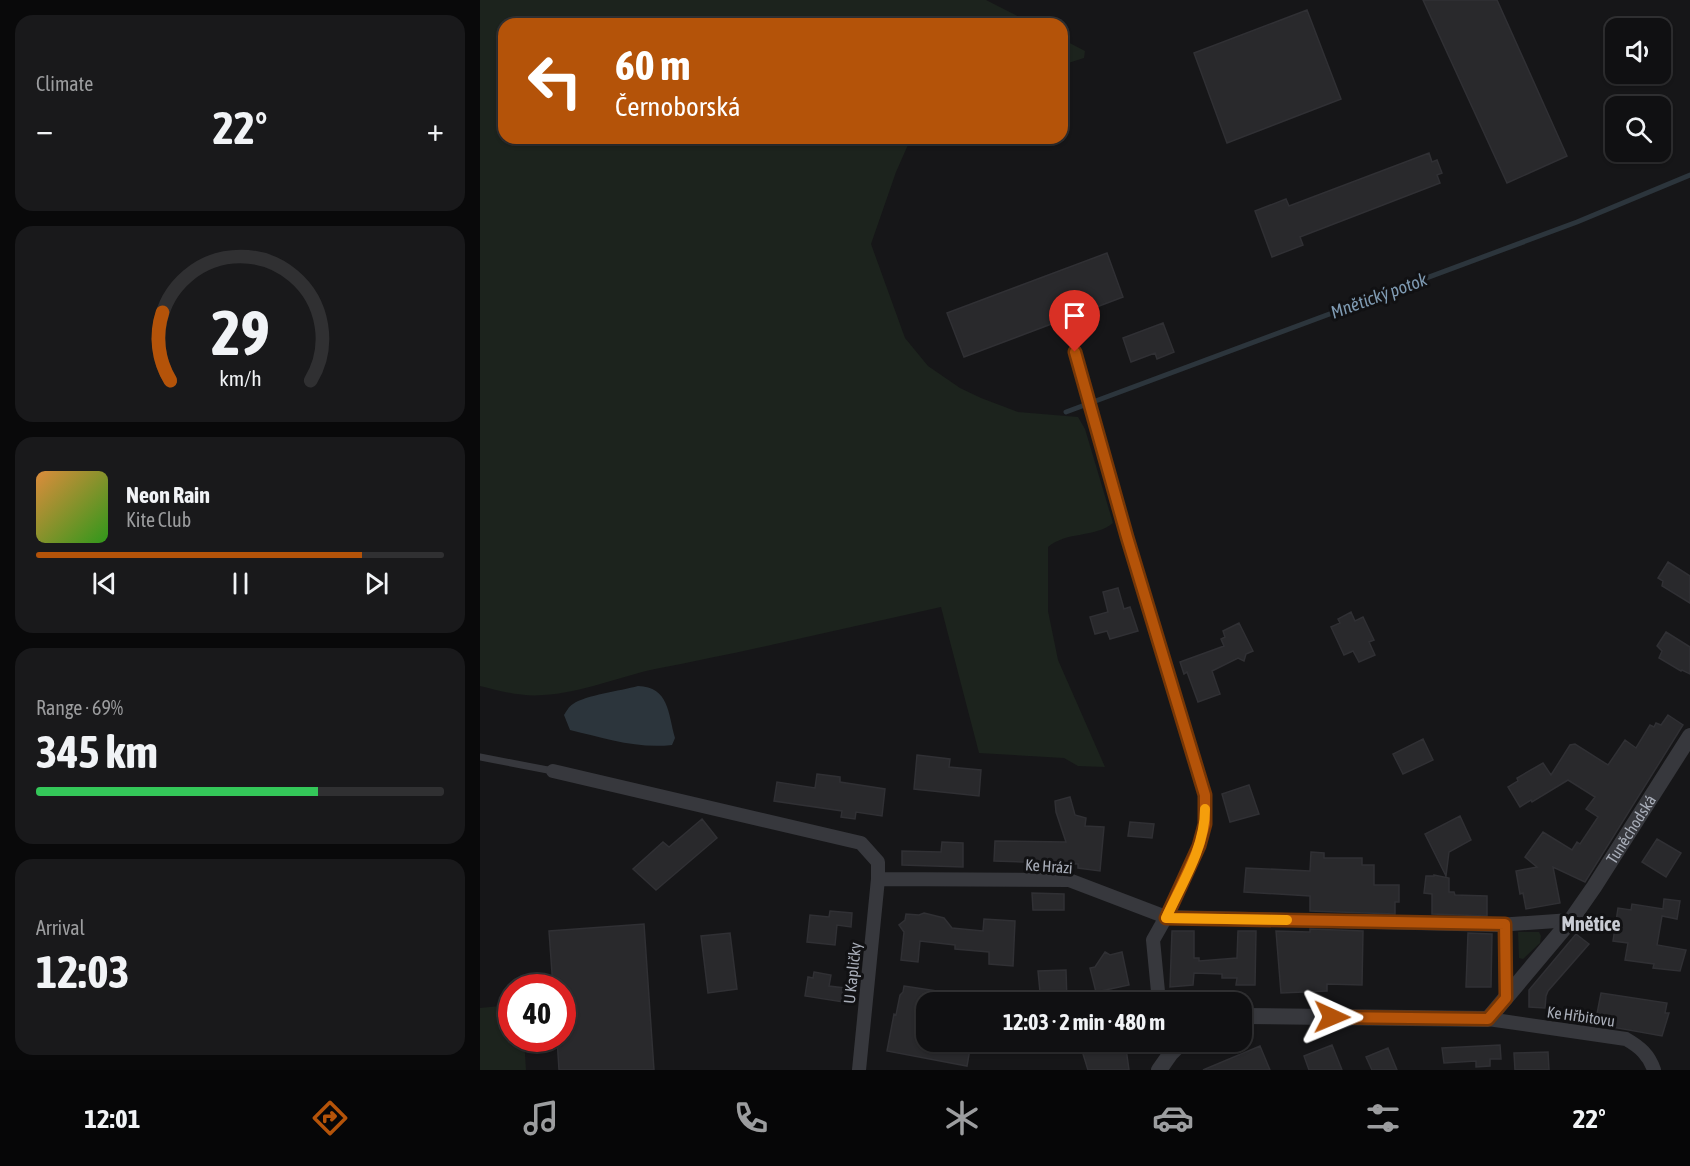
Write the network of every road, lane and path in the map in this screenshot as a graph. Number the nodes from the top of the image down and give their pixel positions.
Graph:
1 (1075, 352) dead end
2 (1690, 736) edge
3 (480, 757) edge
4 (553, 771) joint
5 (878, 879) junction
6 (1166, 918) junction
7 (1570, 920) junction
8 (1505, 924) junction
9 (1158, 992) edge
10 (1506, 998) junction
11 (1252, 1016) edge
12 (1488, 1019) junction
13 (1167, 1052) edge
14 (859, 1070) edge
15 (1159, 1070) edge
16 (1654, 1070) edge

1 - 6 lane
2 - 7 street, Tuněchodská
3 - 4 lane
4 - 5 street
5 - 6 street, Ke Hrázi
5 - 14 street, U Kapličky
6 - 8 street, Ke Hrázi
6 - 9 street
7 - 8 street, Ke Hrázi
7 - 10 street, Tuněchodská
8 - 10 street
10 - 12 street, Tuněchodská
11 - 12 street
12 - 16 street, Ke Hřbitovu
13 - 15 street

